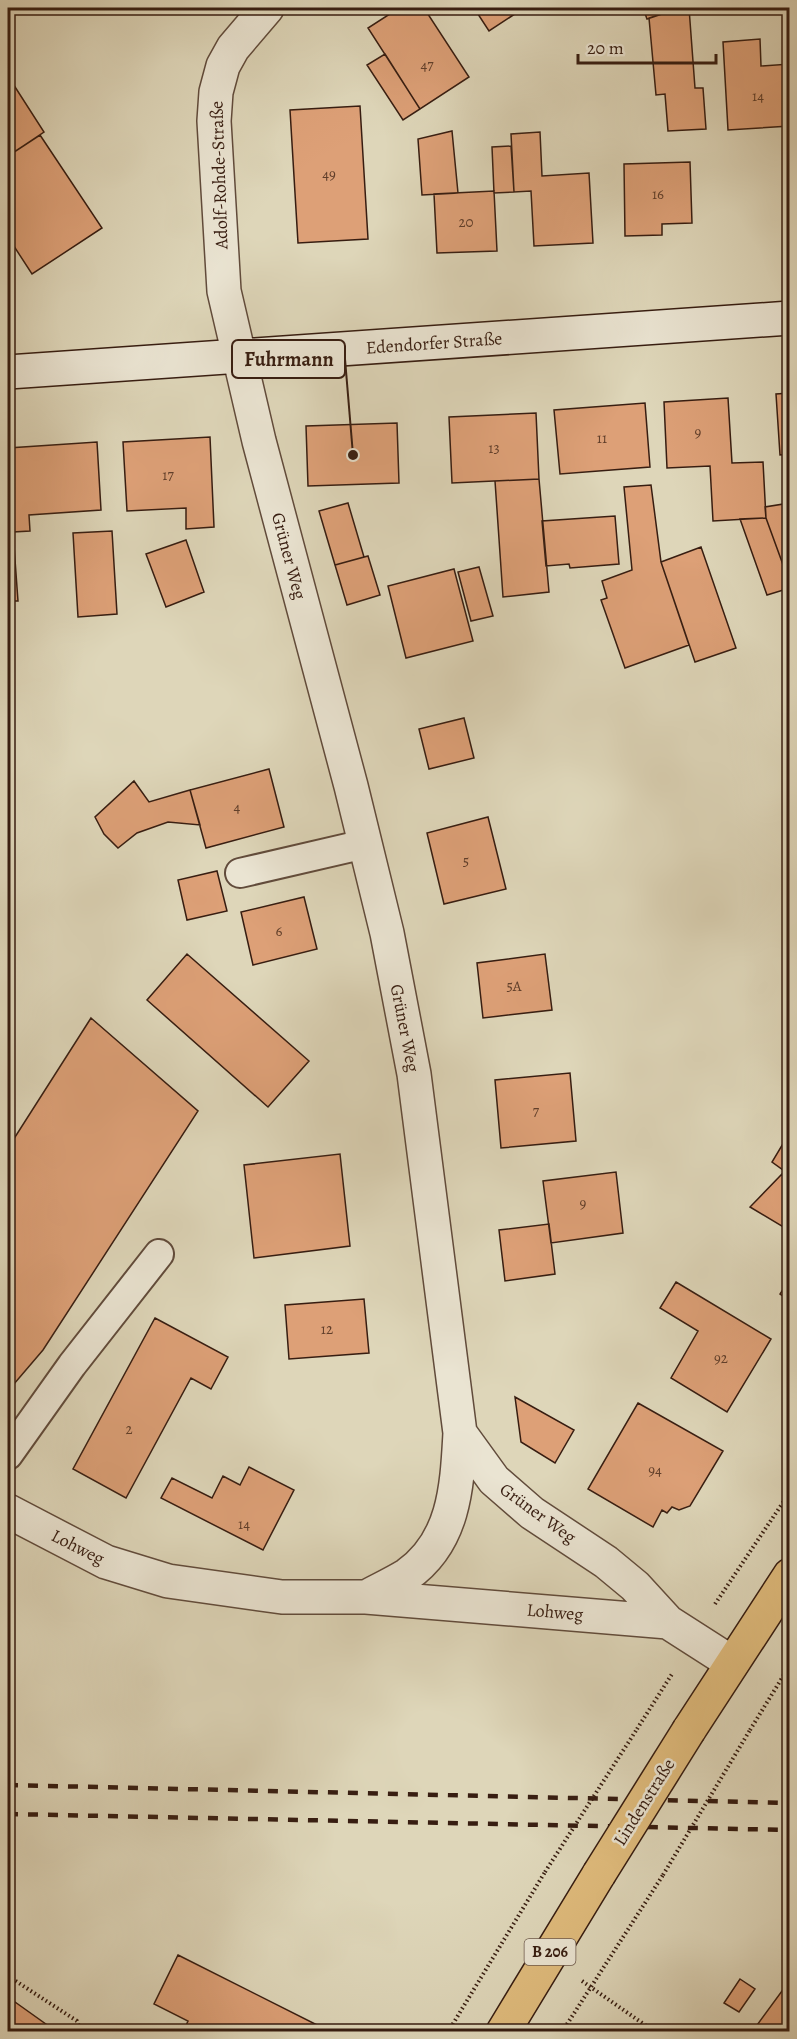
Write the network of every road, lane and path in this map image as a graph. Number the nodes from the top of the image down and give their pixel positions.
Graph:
1 (267, 8) edge
2 (789, 318) edge
3 (239, 356) junction
4 (8, 372) edge
5 (365, 844) junction
6 (240, 873) dead end
7 (159, 1254) dead end
8 (460, 1433) junction
9 (8, 1455) edge
10 (8, 1511) edge
11 (789, 1575) edge
12 (366, 1597) junction
13 (668, 1622) junction
14 (732, 1664) junction
15 (789, 1665) edge
16 (638, 1730) dead end
17 (8, 1976) edge
18 (600, 1994) dead end
19 (81, 2031) edge
20 (448, 2031) edge
21 (503, 2031) edge
22 (562, 2031) edge
23 (647, 2031) edge

1 - 3 street, Adolf-Rohde-Straße
2 - 3 street, Edendorfer Straße
3 - 4 street, Edendorfer Straße
3 - 5 street, Grüner Weg
5 - 6 lane
5 - 8 street, Grüner Weg
7 - 9 lane
8 - 12 street, Lohweg
8 - 13 street, Grüner Weg
10 - 12 street, Lohweg
11 - 14 main road, Lindenstraße / B 206
12 - 13 street, Lohweg
13 - 14 street, Lohweg
14 - 21 main road, Lindenstraße / B 206, bridge
15 - 22 path, bridge
16 - 20 path, bridge
17 - 19 path
18 - 23 path

